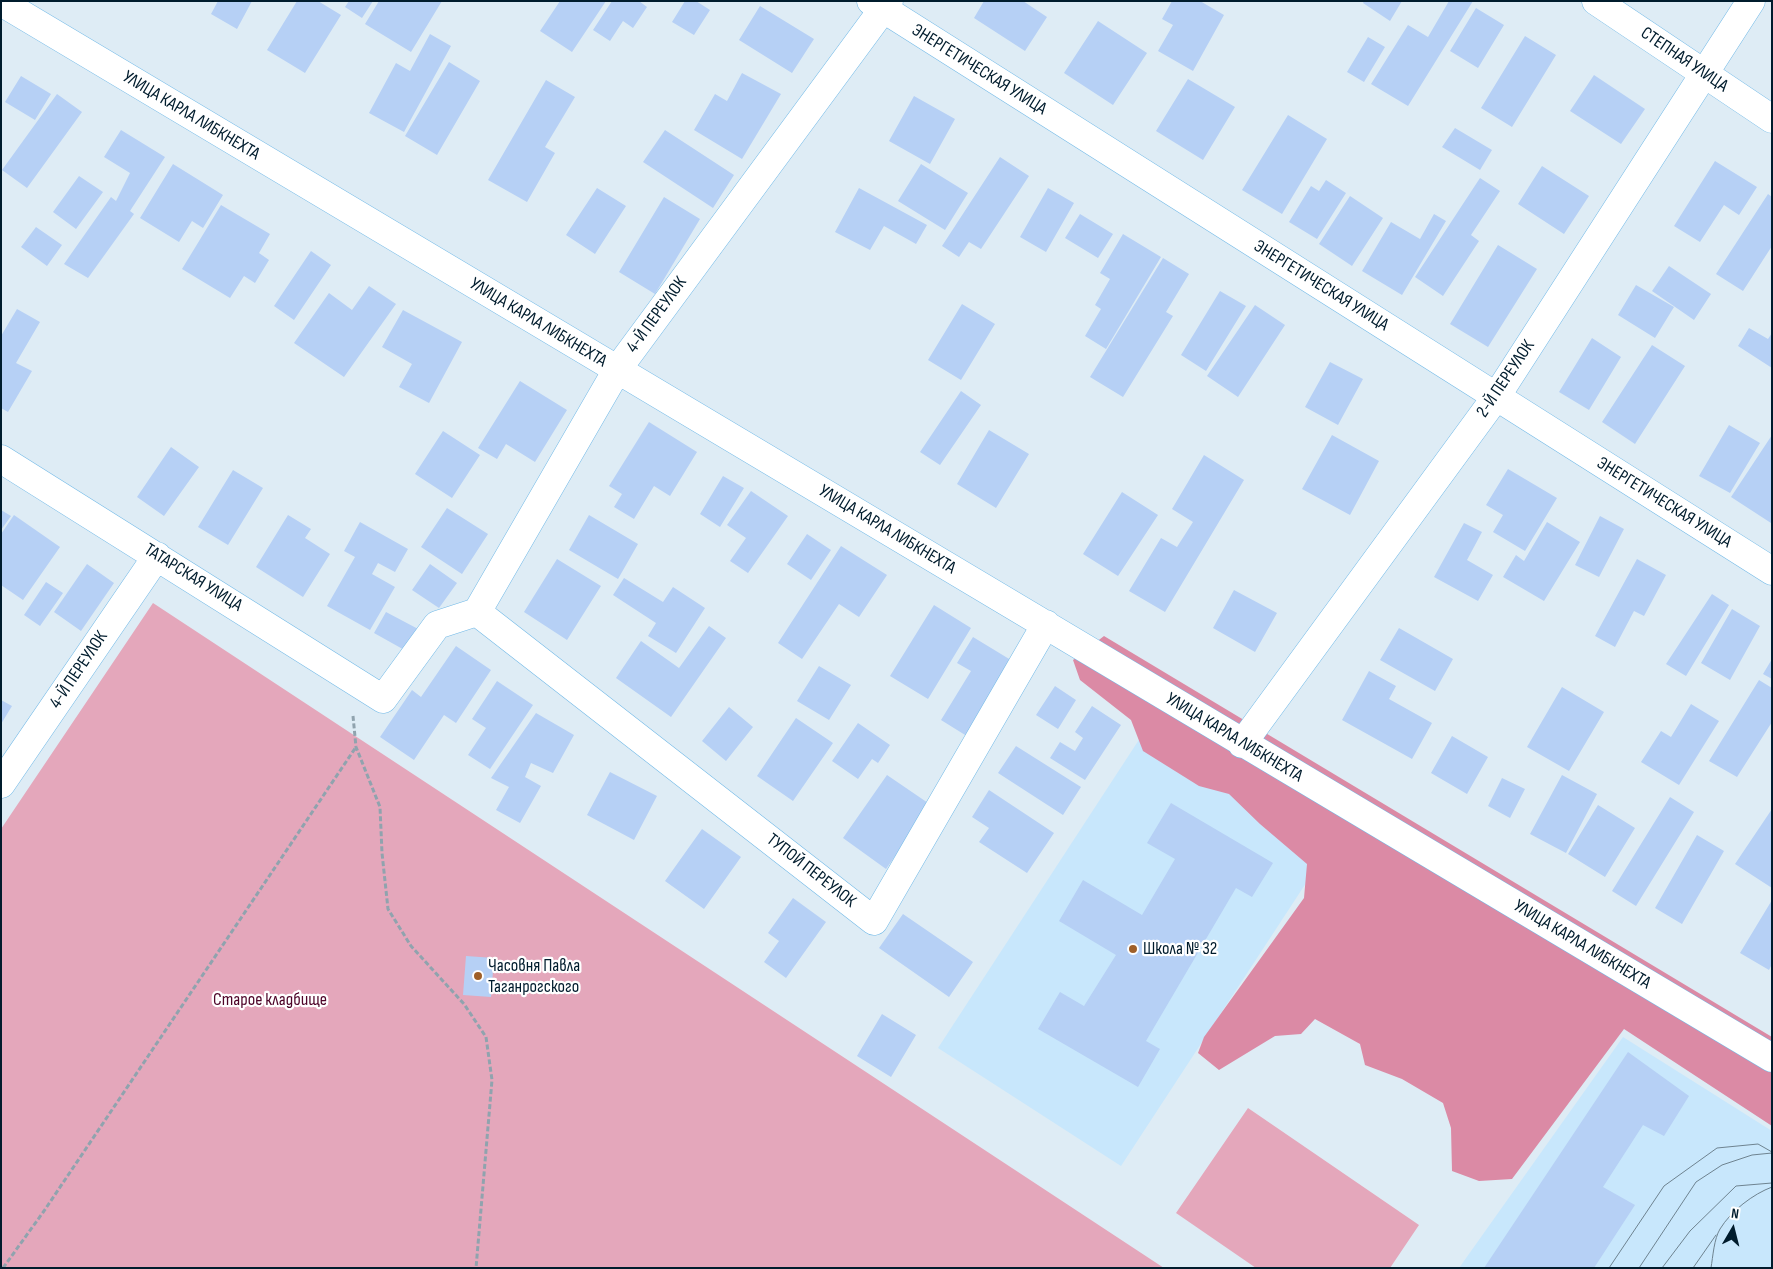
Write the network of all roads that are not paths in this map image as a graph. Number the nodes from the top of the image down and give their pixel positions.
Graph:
1 (1596, 1) edge
2 (1751, 1) edge
3 (1, 2) edge
4 (881, 4) edge
5 (1704, 73) junction
6 (1772, 119) edge
7 (617, 370) junction
8 (1496, 397) junction
9 (1, 459) edge
10 (157, 556) junction
11 (1772, 571) edge
12 (477, 612) junction
13 (1046, 624) junction
14 (1242, 744) junction
15 (1, 784) edge
16 (1772, 1058) edge

1 - 5 street, СТЕПНАЯ УЛИЦА
2 - 5 street, 2-Й ПЕРЕУЛОК
3 - 7 street, УЛИЦА КАРЛА ЛИБКНЕХТА
4 - 7 street, 4-Й ПЕРЕУЛОК
4 - 8 street, ЭНЕРГЕТИЧЕСКАЯ УЛИЦА
5 - 6 street, СТЕПНАЯ УЛИЦА
5 - 8 street, 2-Й ПЕРЕУЛОК
7 - 12 street, 4-Й ПЕРЕУЛОК
7 - 13 street, УЛИЦА КАРЛА ЛИБКНЕХТА
8 - 11 street, ЭНЕРГЕТИЧЕСКАЯ УЛИЦА
8 - 14 street, 2-Й ПЕРЕУЛОК
9 - 10 street, ТАТАРСКАЯ УЛИЦА
10 - 12 street, ТАТАРСКАЯ УЛИЦА
10 - 15 street, 4-Й ПЕРЕУЛОК
12 - 13 street, ТУПОЙ ПЕРЕУЛОК
13 - 14 street, УЛИЦА КАРЛА ЛИБКНЕХТА
14 - 16 street, УЛИЦА КАРЛА ЛИБКНЕХТА

